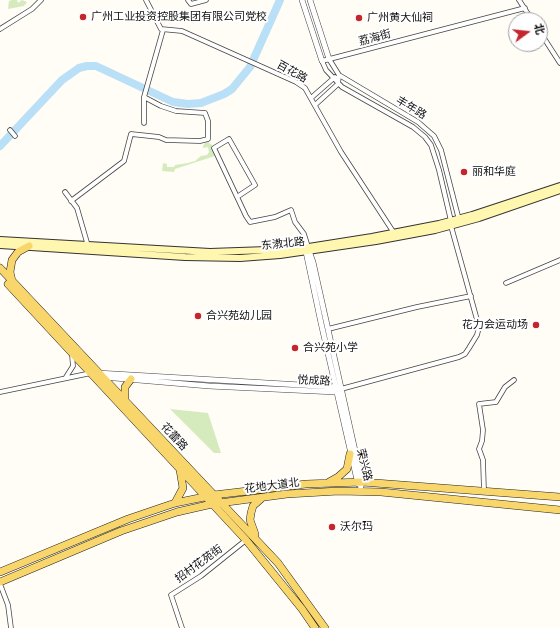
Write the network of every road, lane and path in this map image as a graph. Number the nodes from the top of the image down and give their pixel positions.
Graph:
1 (41, 0) edge
2 (146, 0) edge
3 (188, 0) edge
4 (206, 0) edge
5 (302, 0) edge
6 (310, 0) edge
7 (520, 0) edge
8 (525, 8) junction
9 (527, 12) edge
10 (0, 29) edge
11 (162, 30) junction
12 (548, 44) edge
13 (329, 59) junction
14 (322, 61) junction
15 (560, 63) edge
16 (339, 75) junction
17 (333, 78) junction
18 (338, 84) junction
19 (144, 96) junction
20 (311, 98) junction
21 (315, 105) junction
22 (144, 123) dead end
23 (10, 130) dead end
24 (15, 136) dead end
25 (560, 182) edge
26 (558, 190) edge
27 (65, 192) dead end
28 (237, 197) junction
29 (71, 201) junction
30 (460, 221) junction
31 (451, 223) junction
32 (395, 235) junction
33 (0, 240) edge
34 (0, 245) edge
35 (29, 246) junction
36 (88, 246) junction
37 (308, 250) junction
38 (560, 260) edge
39 (0, 268) edge
40 (0, 275) edge
41 (12, 281) junction
42 (506, 283) dead end
43 (472, 296) junction
44 (328, 329) junction
45 (72, 352) junction
46 (97, 374) junction
47 (66, 378) junction
48 (131, 380) junction
49 (514, 380) dead end
50 (337, 389) junction
51 (0, 392) edge
52 (125, 401) junction
53 (350, 454) junction
54 (180, 468) junction
55 (328, 482) junction
56 (359, 482) junction
57 (360, 491) junction
58 (484, 492) junction
59 (214, 495) junction
60 (205, 496) junction
61 (560, 497) edge
62 (262, 498) junction
63 (175, 503) junction
64 (221, 503) junction
65 (212, 504) junction
66 (560, 510) edge
67 (246, 540) junction
68 (259, 542) junction
69 (0, 572) edge
70 (0, 583) edge
71 (11, 628) edge
72 (182, 628) edge
73 (315, 628) edge
74 (325, 628) edge

1 - 10 street
2 - 11 street
3 - 4 street
5 - 14 street
6 - 13 street
7 - 8 street
8 - 9 street
8 - 13 street, 荔海街
11 - 19 street
11 - 20 street, 百花路
12 - 15 street
13 - 14 street, 荔海街
13 - 16 street
14 - 17 street, 丰年路
16 - 17 street
16 - 18 street
16 - 30 street, 丰年路
17 - 18 street, 丰年路
17 - 20 street
18 - 21 street
18 - 31 street, 丰年路
19 - 22 street
19 - 29 street
20 - 21 street, 百花路
21 - 32 street, 百花路
23 - 24 street
25 - 26 street
26 - 30 main road, 东漖北路
27 - 29 street
28 - 28 street
28 - 37 street
29 - 36 street
30 - 31 main road, 东漖北路
31 - 32 main road, 东漖北路
31 - 43 street, 丰年路
32 - 37 main road, 东漖北路
33 - 36 main road, 东漖北路
34 - 35 main road, 东漖北路
35 - 37 main road, 东漖北路
35 - 41 main road
36 - 37 main road, 东漖北路
37 - 44 street, 荣兴路
37 - 50 street, 荣兴路
38 - 42 street
39 - 41 main road, 花蕾路
40 - 45 main road, 花蕾路
41 - 46 main road, 花蕾路
43 - 44 street
43 - 50 street, 丰年路
44 - 50 street, 荣兴路
45 - 46 main road, 花蕾路
45 - 47 street
46 - 47 street
46 - 48 street, 悦成路
46 - 50 street, 悦成路
46 - 52 main road, 花蕾路
46 - 54 main road, 花蕾路
47 - 51 street
48 - 50 street, 悦成路
48 - 52 main road
49 - 58 street
50 - 53 street, 荣兴路
50 - 56 street, 荣兴路
52 - 59 main road, 花蕾路
53 - 55 main road
53 - 56 street, 荣兴路
54 - 60 main road, 花蕾路
54 - 63 main road
55 - 56 main road, 花地大道北
55 - 59 main road, 花地大道北
56 - 57 street, 荣兴路
56 - 58 main road, 花地大道北
57 - 62 main road, 花地大道北
57 - 66 main road, 花地大道北
58 - 61 main road, 花地大道北
59 - 60 main road, 花地大道北
59 - 64 main road, 花蕾路
60 - 63 main road, 花地大道北
60 - 65 main road, 花蕾路
62 - 64 main road, 花地大道北
62 - 68 main road
63 - 69 main road, 花地大道北
64 - 65 main road, 花地大道北
64 - 68 main road, 花蕾路
65 - 67 main road, 花蕾路
65 - 70 main road, 花地大道北
67 - 72 street, 招村花苑街
67 - 73 main road, 花蕾路
68 - 74 main road, 花蕾路
70 - 71 street

